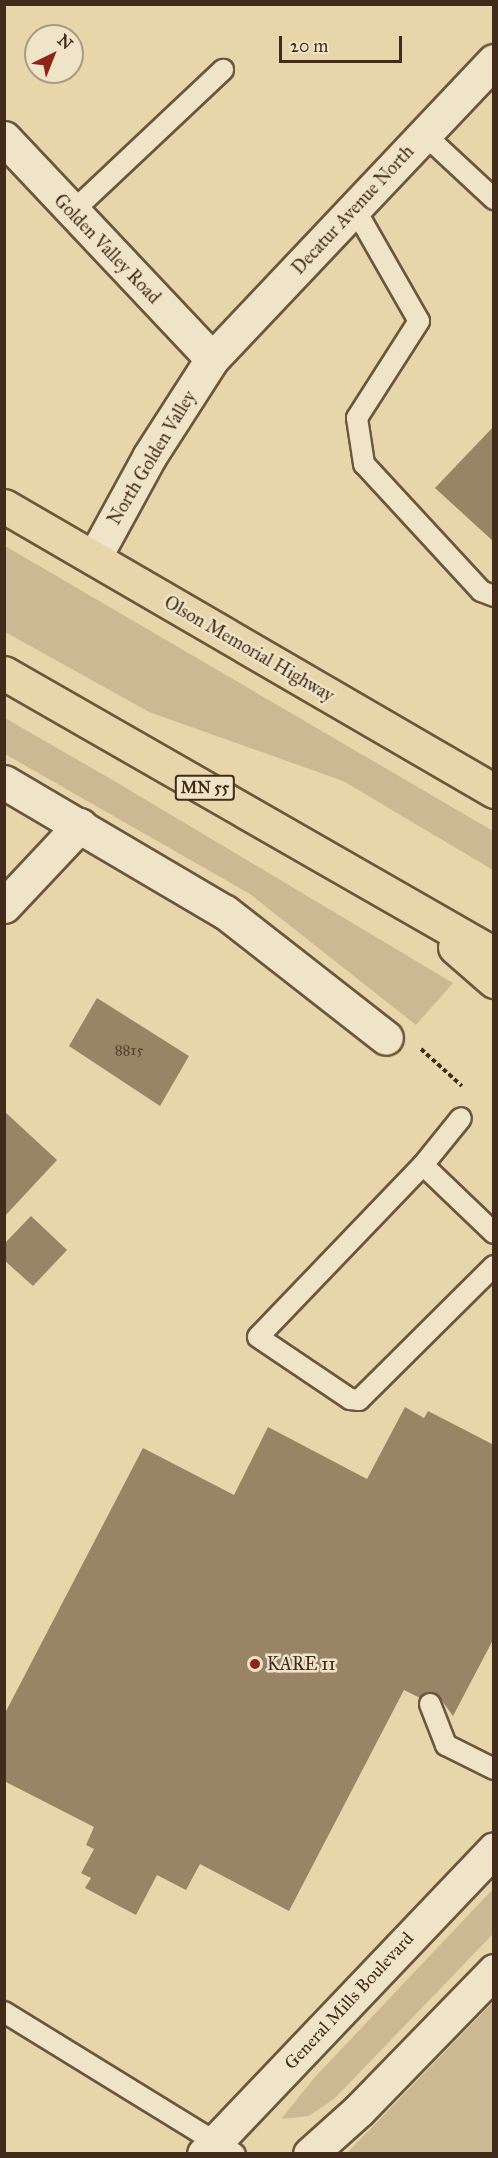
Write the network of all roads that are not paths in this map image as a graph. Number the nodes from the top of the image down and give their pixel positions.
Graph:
1 (494, 61) edge
2 (223, 70) dead end
3 (424, 134) junction
4 (4, 138) edge
5 (494, 199) edge
6 (355, 209) junction
7 (71, 213) junction
8 (212, 359) junction
9 (4, 506) edge
10 (94, 558) junction
11 (494, 596) edge
12 (4, 673) edge
13 (4, 782) edge
14 (494, 791) edge
15 (80, 825) junction
16 (406, 904) junction
17 (4, 906) edge
18 (494, 954) edge
19 (494, 981) edge
20 (386, 1038) road end
21 (461, 1118) dead end
22 (423, 1165) junction
23 (494, 1233) edge
24 (494, 1266) edge
25 (430, 1704) dead end
26 (494, 1769) edge
27 (494, 1849) edge
28 (494, 1971) edge
29 (4, 2012) edge
30 (218, 2150) edge
31 (310, 2154) edge

1 - 3 street, Decatur Avenue North
2 - 7 lane
3 - 5 lane
3 - 6 street, Decatur Avenue North
4 - 7 street, Golden Valley Road
6 - 8 street, Decatur Avenue North
6 - 11 lane
7 - 8 street, Golden Valley Road
8 - 10 street, North Golden Valley
9 - 10 highway, Olson Memorial Highway
10 - 14 highway, Olson Memorial Highway
12 - 16 highway, MN 55
13 - 15 street
15 - 17 street
15 - 20 street
16 - 18 highway, MN 55
16 - 19 highway
21 - 22 lane
22 - 23 lane
22 - 24 lane
25 - 26 lane
27 - 30 street, General Mills Boulevard
28 - 31 street
29 - 30 lane

